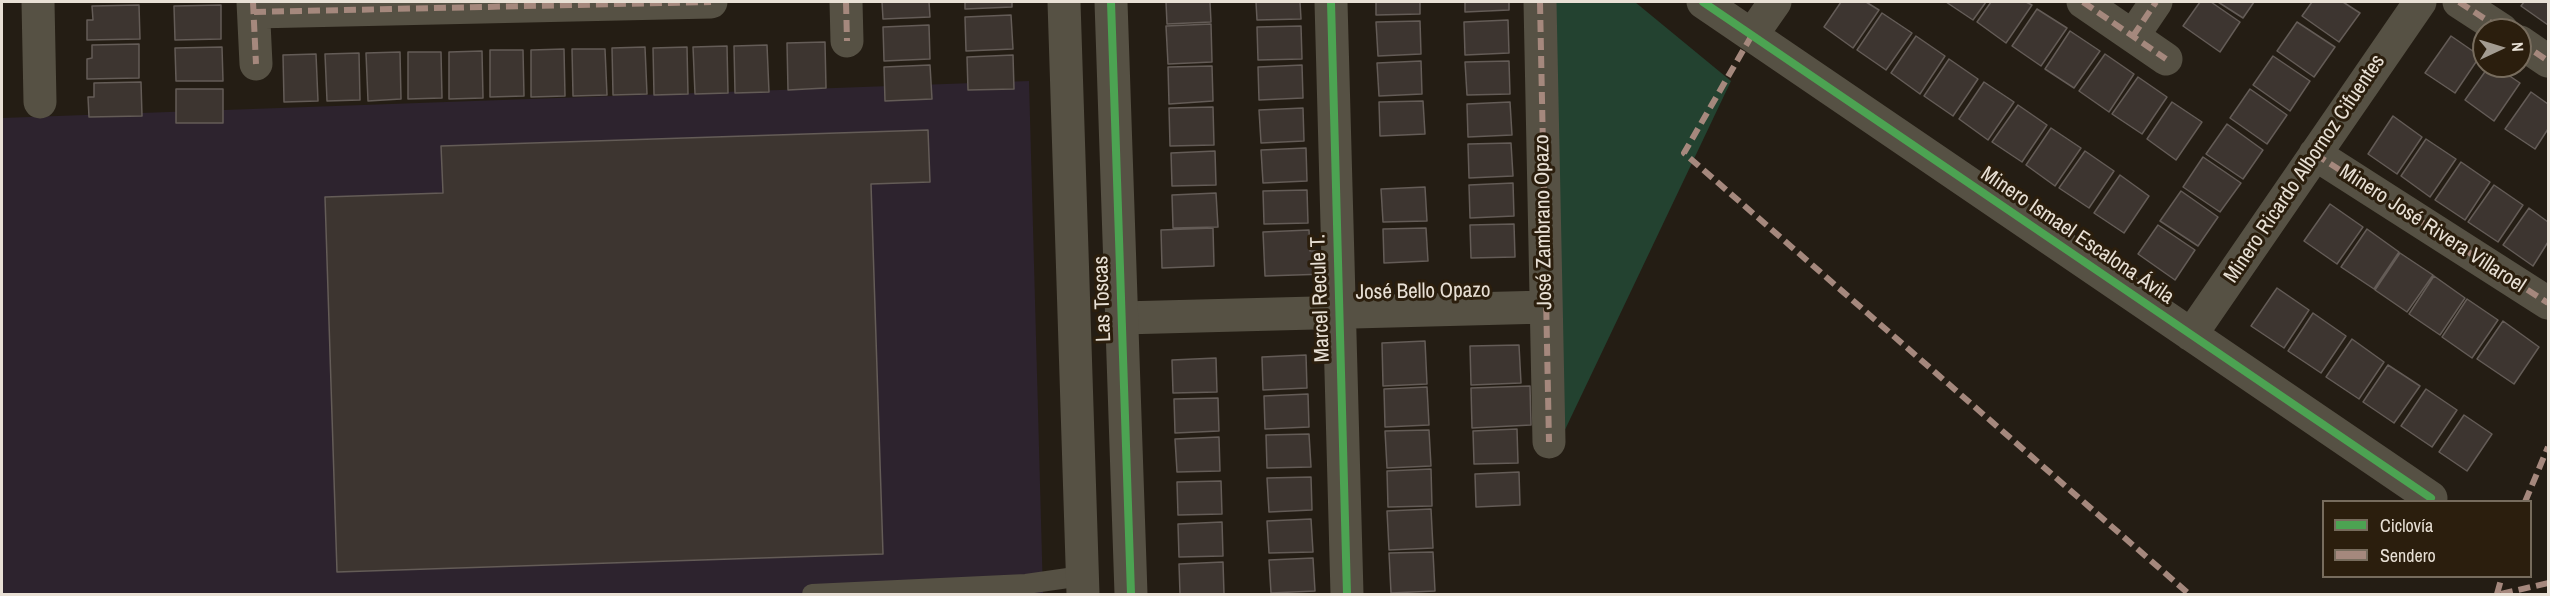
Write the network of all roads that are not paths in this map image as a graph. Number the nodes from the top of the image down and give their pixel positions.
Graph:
1 (38, 2) edge
2 (711, 2) edge
3 (846, 2) edge
4 (1064, 2) edge
5 (1112, 2) edge
6 (1331, 2) edge
7 (1539, 2) edge
8 (1703, 2) edge
9 (1775, 2) edge
10 (2083, 2) edge
11 (2156, 2) edge
12 (2420, 2) edge
13 (2459, 2) edge
14 (572, 3) edge
15 (254, 7) edge
16 (2484, 18) edge
17 (1752, 35) junction
18 (2133, 36) junction
19 (847, 41) dead end
20 (2532, 50) edge
21 (2166, 59) dead end
22 (2548, 61) edge
23 (256, 64) dead end
24 (40, 102) dead end
25 (2316, 154) junction
26 (2548, 303) edge
27 (1546, 307) junction
28 (1339, 312) junction
29 (1122, 318) junction
30 (2191, 335) junction
31 (1549, 442) dead end
32 (2431, 498) dead end
33 (1082, 585) edge
34 (812, 594) edge
35 (1131, 594) edge
36 (1347, 594) edge

1 - 24 street
2 - 14 street
3 - 19 street
4 - 33 street, Las Toscas
5 - 29 street, Las Toscas
6 - 28 street, Marcel Recule T.
7 - 27 street, José Zambrano Opazo
8 - 17 street, Minero Ismael Escalona Ávila
9 - 17 street
10 - 18 street
11 - 18 street
12 - 25 street, Minero Ricardo Albornoz Cifuentes
13 - 16 street
14 - 15 street
15 - 23 street
17 - 30 street, Minero Ismael Escalona Ávila
18 - 21 street
20 - 22 street
25 - 26 street, Minero José Rivera Villaroel
25 - 30 street, Minero Ricardo Albornoz Cifuentes
27 - 28 street, José Bello Opazo
27 - 31 street, José Zambrano Opazo
28 - 29 street, José Bello Opazo
28 - 36 street, Marcel Recule T.
29 - 35 street, Las Toscas
30 - 32 street, Minero Ismael Escalona Ávila
33 - 34 lane

